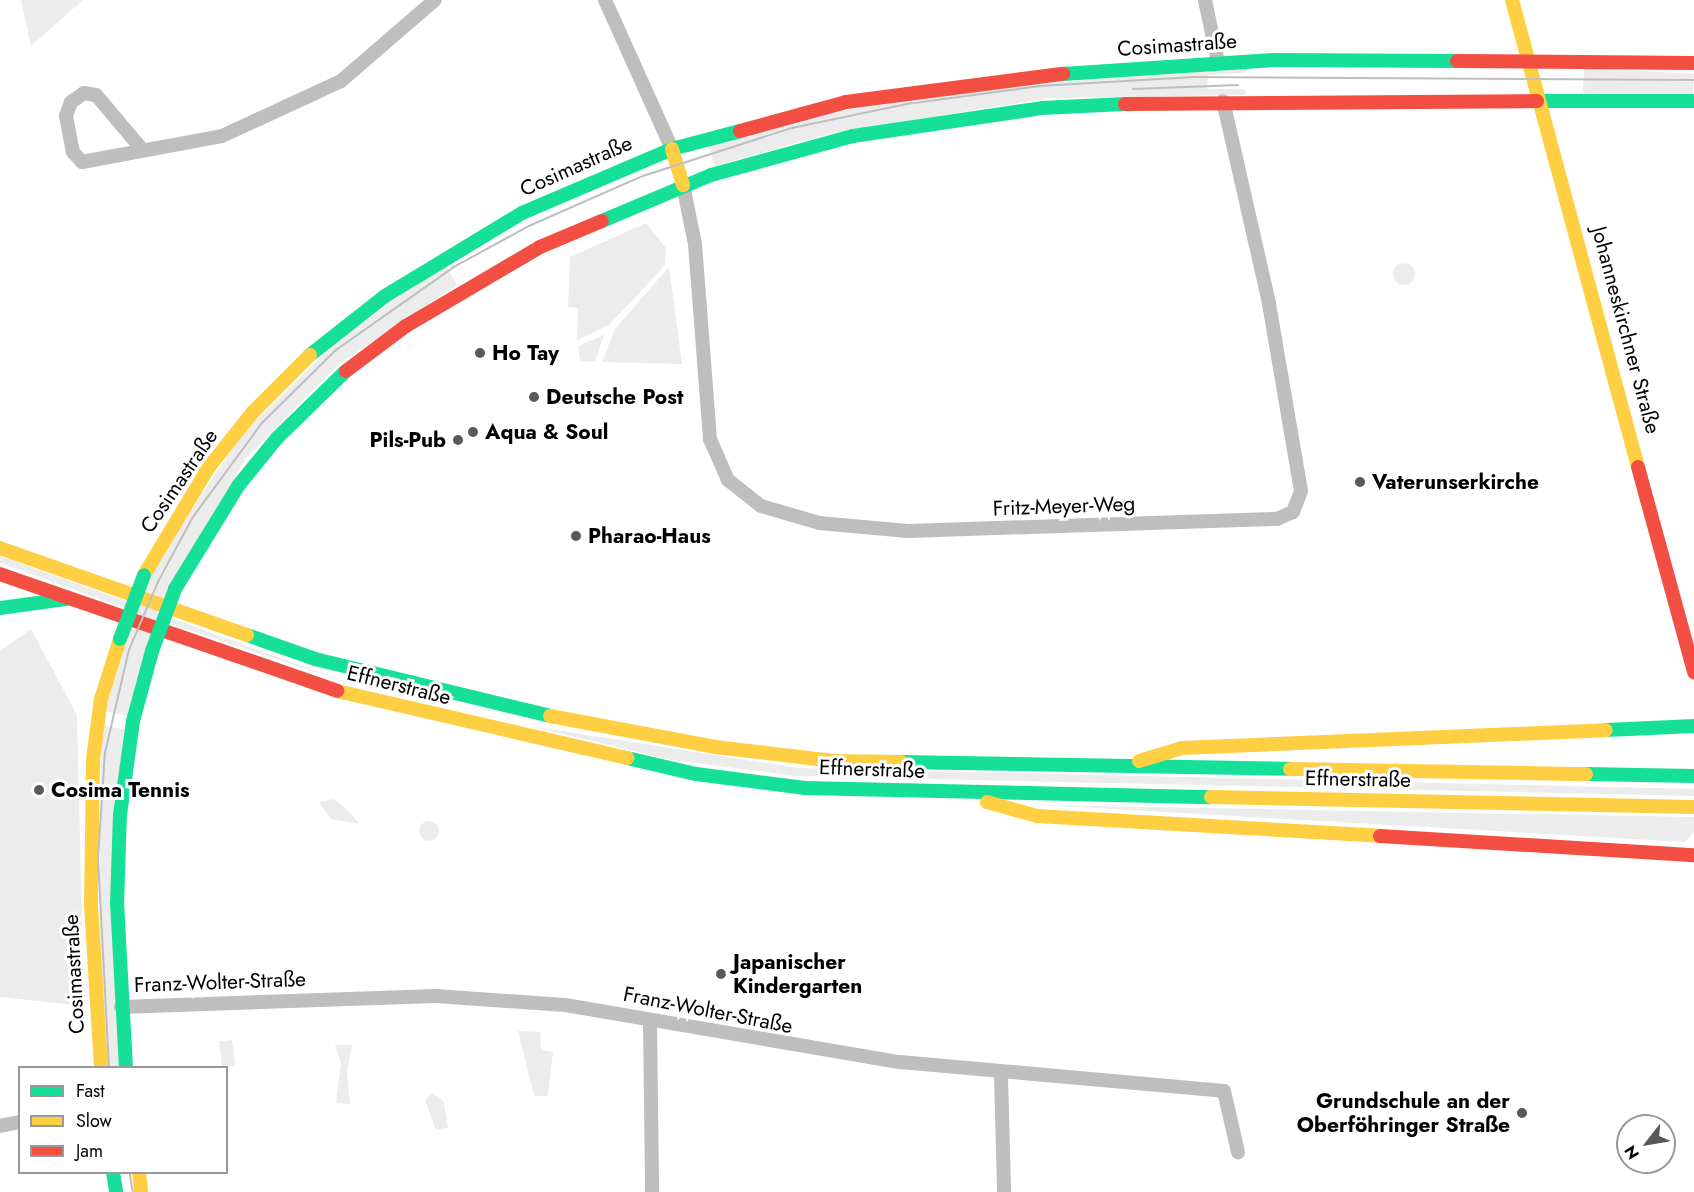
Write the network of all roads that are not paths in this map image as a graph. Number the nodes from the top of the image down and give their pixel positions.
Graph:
1 (435, 0) edge
2 (605, 0) edge
3 (1205, 0) edge
4 (1512, 0) edge
5 (1529, 60) junction
6 (1218, 62) junction
7 (1694, 63) edge
8 (1541, 100) junction
9 (1223, 101) junction
10 (1694, 101) edge
11 (140, 147) junction
12 (672, 149) junction
13 (683, 185) junction
14 (0, 548) edge
15 (0, 574) edge
16 (76, 598) junction
17 (0, 608) edge
18 (1694, 672) edge
19 (1694, 726) edge
20 (1120, 767) junction
21 (1694, 776) edge
22 (952, 792) junction
23 (1694, 807) edge
24 (1694, 855) edge
25 (121, 1006) junction
26 (650, 1020) junction
27 (101, 1066) edge
28 (126, 1066) edge
29 (1001, 1075) junction
30 (18, 1122) edge
31 (0, 1126) edge
32 (1238, 1152) dead end
33 (113, 1174) edge
34 (139, 1174) edge
35 (116, 1192) edge
36 (141, 1192) edge
37 (652, 1192) edge
38 (1004, 1192) edge

1 - 11 street
2 - 12 street
3 - 6 street
4 - 5 main road, Johanneskirchner Straße
5 - 6 main road, Cosimastraße
5 - 7 main road, Cosimastraße
5 - 8 main road, Johanneskirchner Straße
6 - 12 main road, Cosimastraße
8 - 9 main road
8 - 10 main road
8 - 18 main road, Johanneskirchner Straße
9 - 13 main road
9 - 13 street, Fritz-Meyer-Weg
11 - 11 street
12 - 13 main road
12 - 27 main road, Cosimastraße, bridge
13 - 25 main road, bridge
14 - 20 main road, Effnerstraße
15 - 16 main road, Effnerstraße
16 - 17 main road
16 - 22 main road, Effnerstraße
19 - 20 main road
20 - 21 main road, Effnerstraße
22 - 23 main road, Effnerstraße
22 - 24 main road
25 - 26 street, Franz-Wolter-Straße
25 - 28 main road
26 - 29 street, Franz-Wolter-Straße
26 - 37 street
29 - 32 street, Franz-Wolter-Straße
29 - 38 street
30 - 31 street
33 - 35 main road
34 - 36 main road

